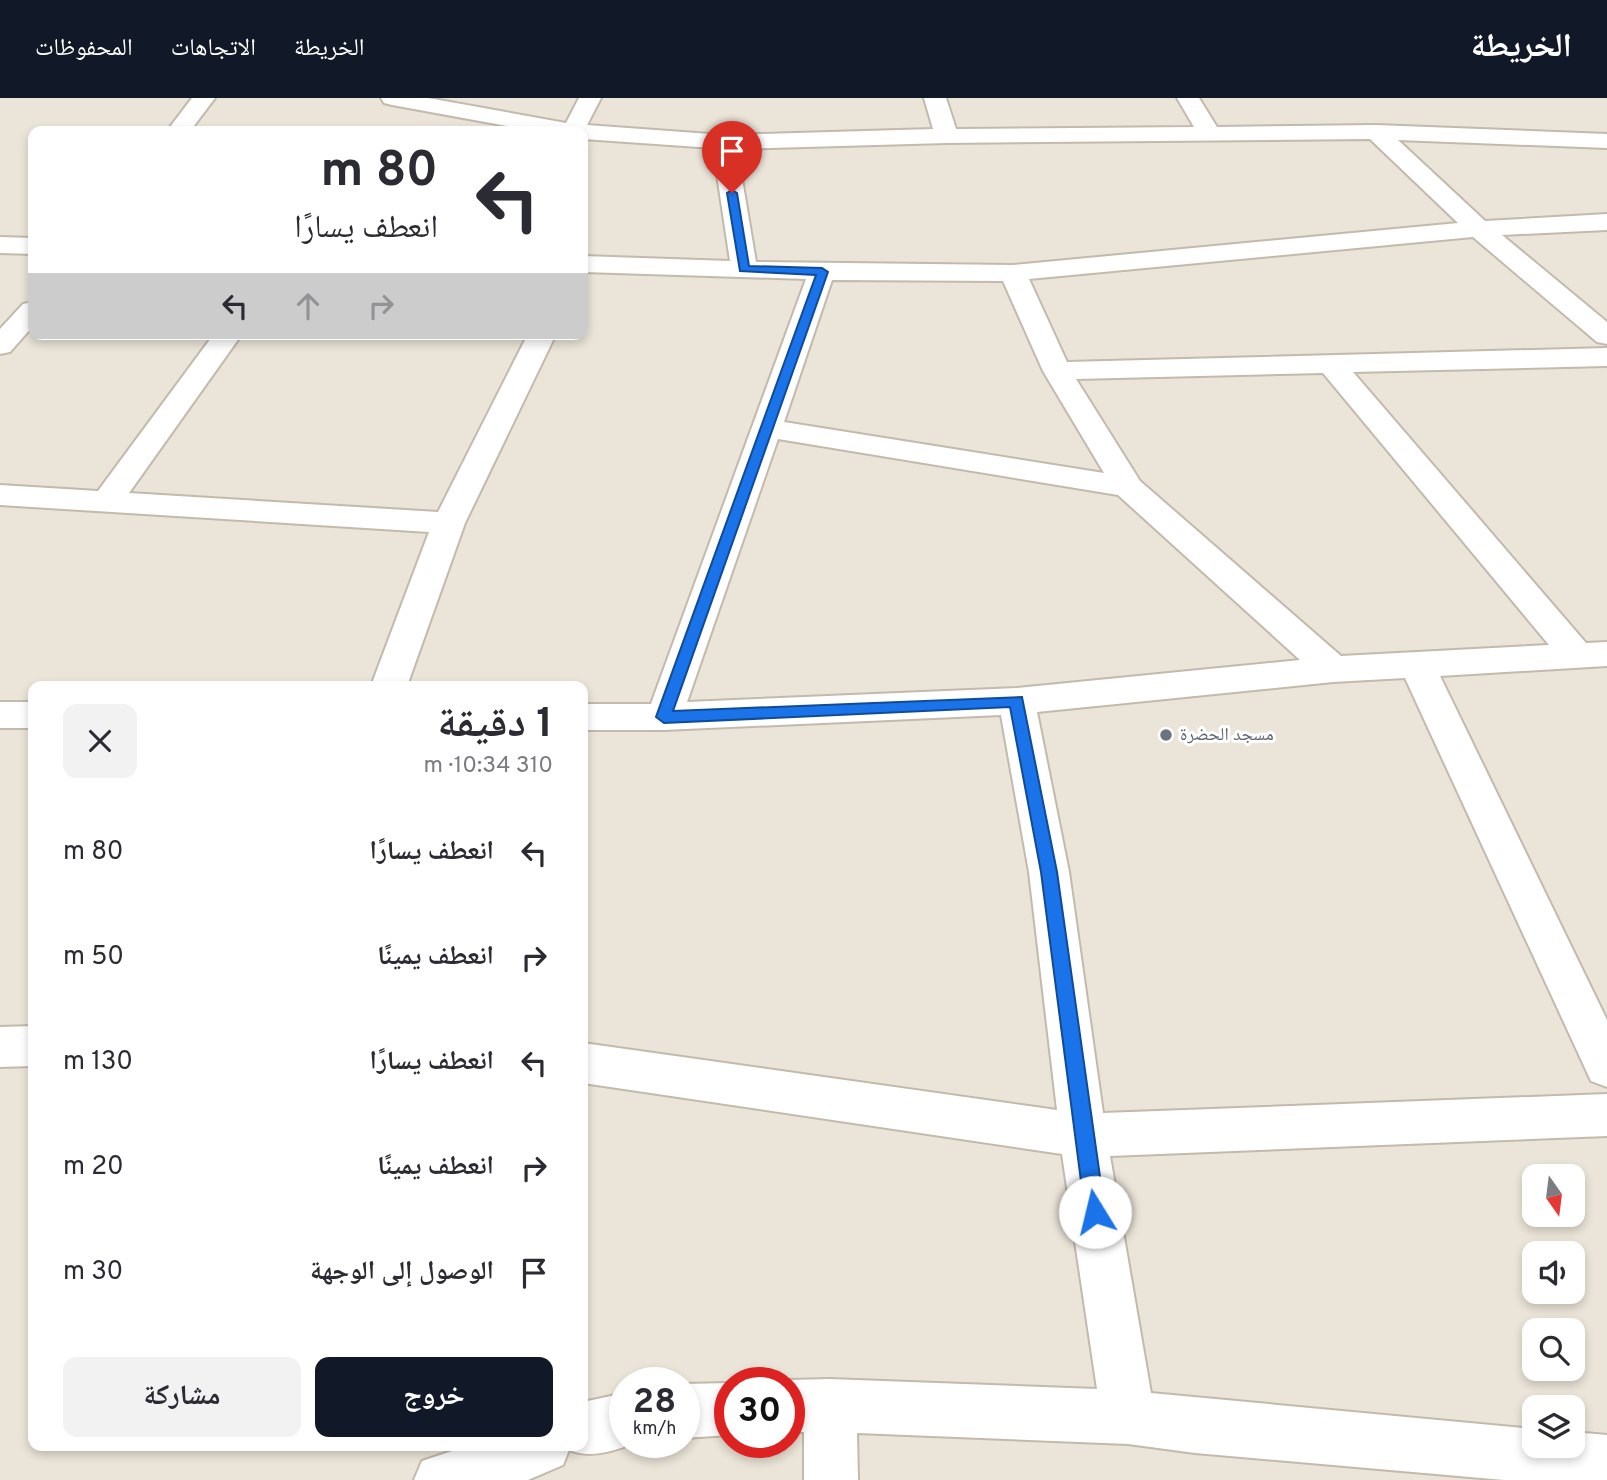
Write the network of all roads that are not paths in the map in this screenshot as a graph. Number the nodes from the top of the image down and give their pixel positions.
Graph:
1 (204, 98) edge
2 (392, 98) edge
3 (590, 98) edge
4 (935, 98) edge
5 (1188, 98) edge
6 (182, 126) edge
7 (545, 126) edge
8 (575, 126) edge
9 (588, 132) edge
10 (1376, 132) junction
11 (1211, 135) junction
12 (947, 136) junction
13 (1607, 141) edge
14 (724, 142) junction
15 (1607, 222) edge
16 (1479, 229) junction
17 (0, 244) edge
18 (28, 246) edge
19 (588, 264) edge
20 (744, 269) junction
21 (822, 272) junction
22 (1013, 273) junction
23 (28, 315) edge
24 (1607, 336) edge
25 (224, 340) edge
26 (539, 340) edge
27 (0, 346) edge
28 (1607, 357) edge
29 (1331, 364) junction
30 (1057, 372) junction
31 (766, 428) junction
32 (1128, 487) junction
33 (0, 495) edge
34 (108, 500) junction
35 (449, 523) junction
36 (1592, 655) edge
37 (1416, 663) junction
38 (1333, 669) junction
39 (391, 681) edge
40 (1017, 701) junction
41 (0, 715) edge
42 (28, 715) edge
43 (664, 717) junction
44 (588, 718) edge
45 (0, 1046) edge
46 (28, 1046) edge
47 (588, 1064) edge
48 (1607, 1067) edge
49 (1607, 1115) edge
50 (1083, 1135) junction
51 (810, 1406) edge
52 (1128, 1417) junction
53 (609, 1423) edge
54 (588, 1428) edge
55 (532, 1451) edge
56 (1607, 1462) edge
57 (1460, 1465) edge
58 (441, 1480) edge
59 (831, 1480) edge

1 - 6 street
2 - 7 street
3 - 8 street
4 - 12 street
5 - 11 street
9 - 14 street
10 - 11 street
10 - 13 street
10 - 16 street
11 - 12 street
12 - 14 street
14 - 20 street
15 - 16 street
16 - 22 street
16 - 24 street
17 - 18 street
19 - 20 street
20 - 21 street
21 - 22 street
21 - 31 street
22 - 30 street
23 - 27 street
25 - 34 street
26 - 35 street
28 - 29 street
29 - 30 street
29 - 36 street
30 - 32 street
31 - 32 street
31 - 43 street
32 - 38 street
33 - 34 street
34 - 35 street
35 - 39 street
36 - 37 street
37 - 38 street
37 - 48 street
38 - 40 street
40 - 43 street
40 - 50 street
41 - 42 street
43 - 44 street
45 - 46 street
47 - 50 street
49 - 50 street
50 - 52 street
51 - 52 street
51 - 59 street
52 - 57 street
53 - 54 street
55 - 58 street
56 - 57 street

